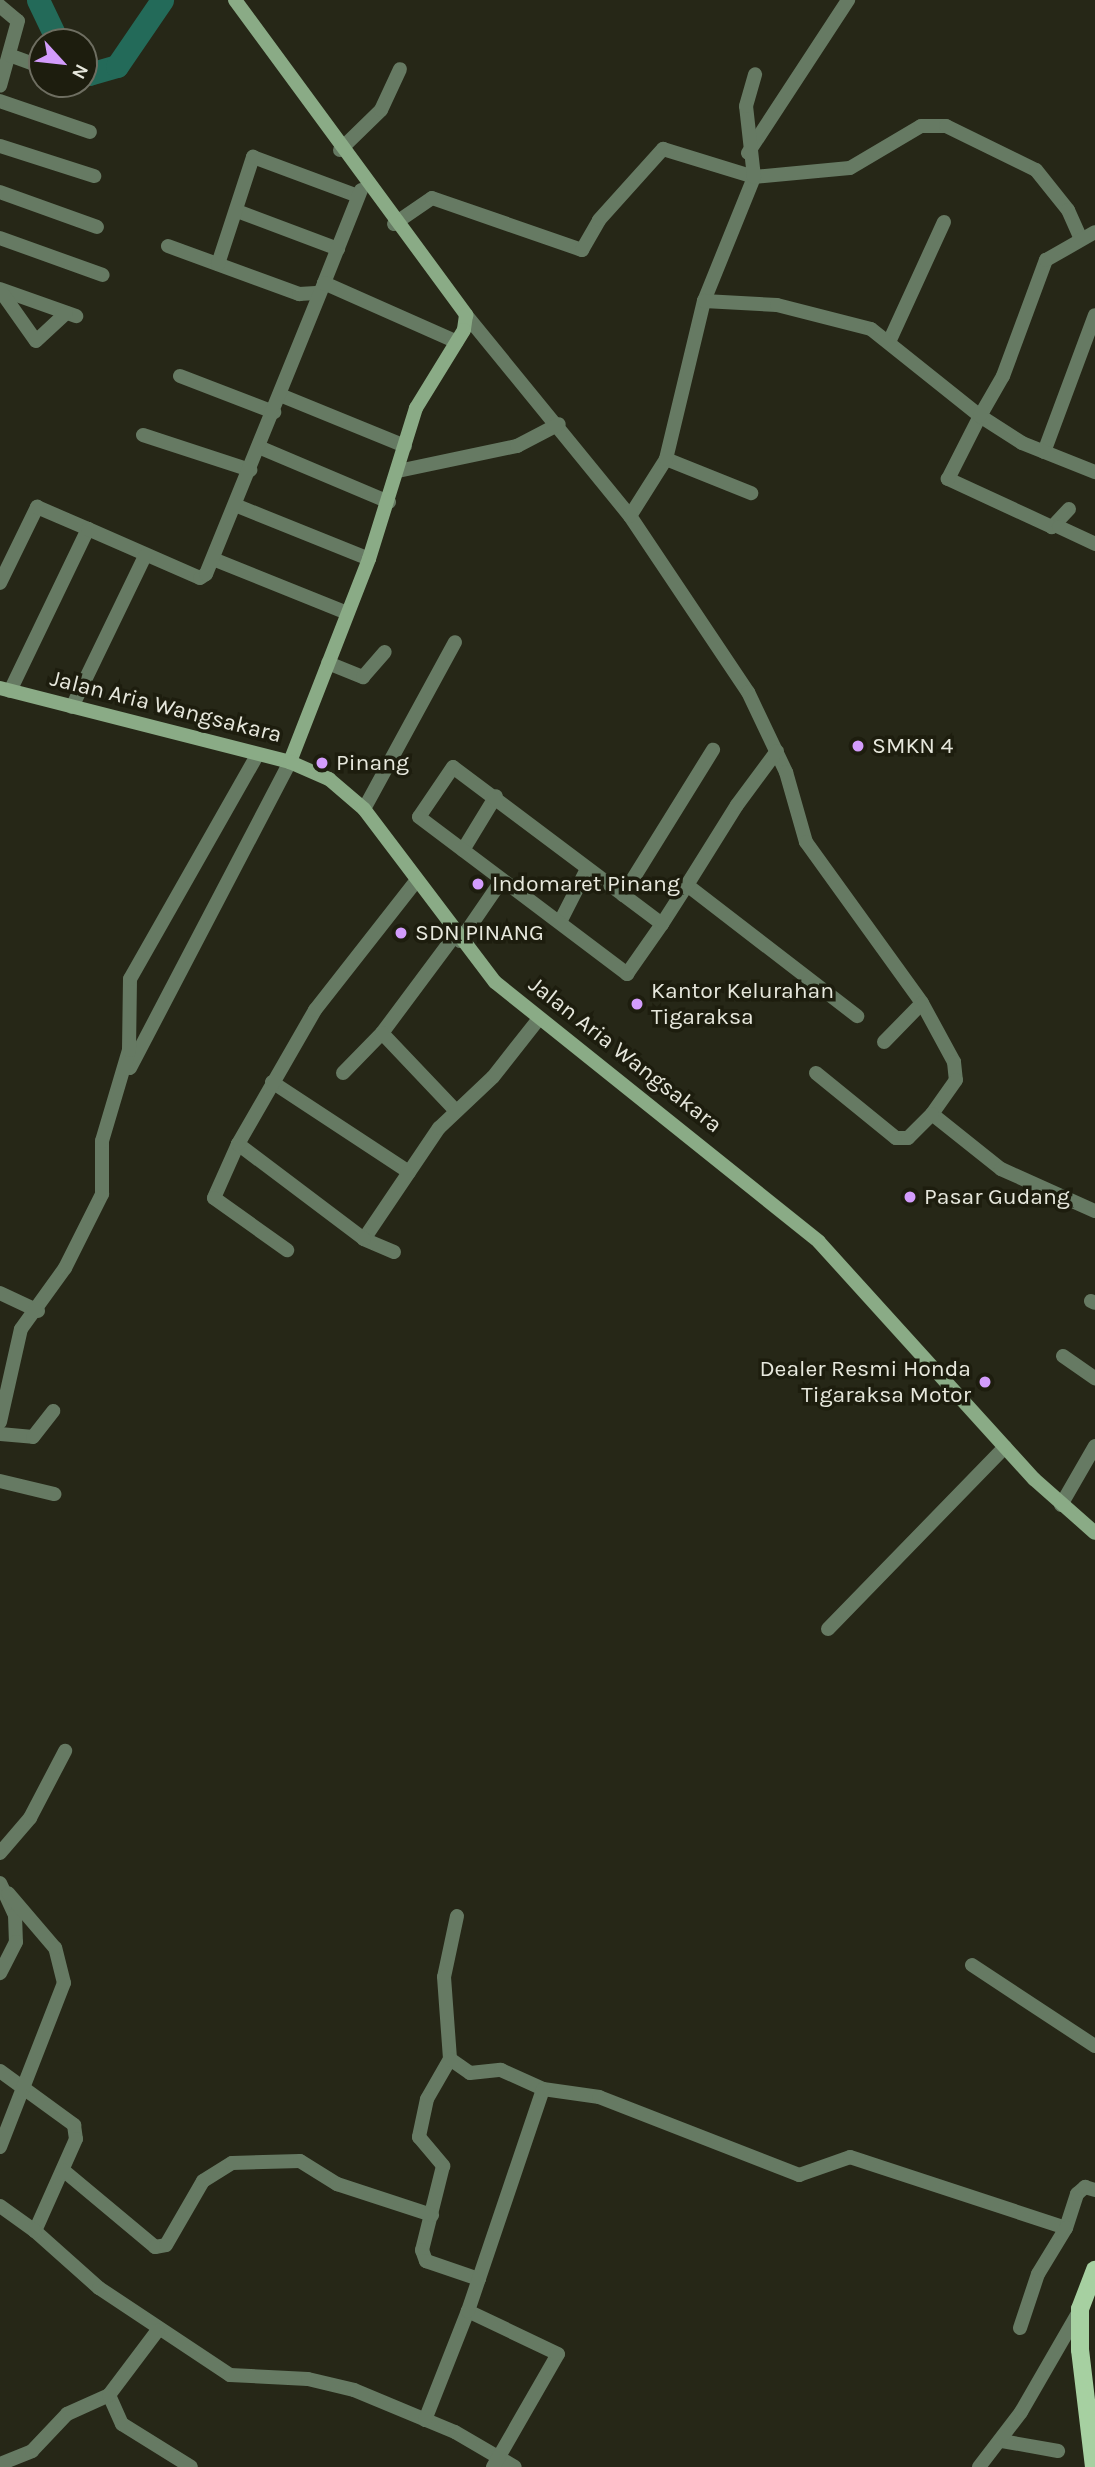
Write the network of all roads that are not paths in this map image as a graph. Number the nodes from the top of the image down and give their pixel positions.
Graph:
1 (236, 0) edge
2 (848, 0) edge
3 (0, 6) edge
4 (9, 55) junction
5 (28, 62) edge
6 (400, 69) dead end
7 (755, 74) dead end
8 (0, 86) edge
9 (0, 101) edge
10 (90, 132) dead end
11 (0, 146) edge
12 (340, 150) junction
13 (748, 153) junction
14 (94, 176) dead end
15 (754, 177) junction
16 (364, 182) junction
17 (0, 192) edge
18 (358, 196) junction
19 (237, 211) junction
20 (944, 222) dead end
21 (394, 223) junction
22 (97, 228) dead end
23 (1095, 232) edge
24 (1080, 237) junction
25 (0, 238) edge
26 (168, 246) dead end
27 (338, 249) junction
28 (218, 264) junction
29 (103, 275) dead end
30 (320, 288) junction
31 (0, 290) edge
32 (704, 302) junction
33 (466, 315) junction
34 (1095, 315) edge
35 (457, 342) junction
36 (889, 342) junction
37 (180, 376) dead end
38 (280, 395) junction
39 (274, 412) junction
40 (980, 416) junction
41 (559, 424) junction
42 (143, 435) dead end
43 (405, 446) junction
44 (261, 448) junction
45 (1044, 452) junction
46 (666, 458) junction
47 (250, 470) junction
48 (398, 471) junction
49 (1095, 472) edge
50 (751, 493) dead end
51 (389, 502) junction
52 (235, 505) junction
53 (1069, 509) dead end
54 (629, 516) junction
55 (1059, 527) junction
56 (88, 529) junction
57 (1095, 544) edge
58 (145, 556) junction
59 (213, 559) junction
60 (369, 559) junction
61 (5, 560) edge
62 (0, 583) edge
63 (347, 613) junction
64 (455, 642) dead end
65 (385, 652) dead end
66 (328, 663) junction
67 (5, 689) edge
68 (72, 707) junction
69 (713, 750) dead end
70 (777, 751) junction
71 (256, 757) junction
72 (290, 762) junction
73 (496, 796) junction
74 (364, 809) junction
75 (463, 850) junction
76 (587, 869) junction
77 (416, 880) junction
78 (502, 880) junction
79 (687, 886) junction
80 (623, 895) junction
81 (560, 922) junction
82 (662, 924) junction
83 (457, 938) junction
84 (922, 1003) junction
85 (857, 1016) dead end
86 (537, 1021) junction
87 (382, 1034) junction
88 (884, 1042) dead end
89 (343, 1073) dead end
90 (816, 1073) dead end
91 (272, 1082) junction
92 (122, 1085) junction
93 (456, 1110) junction
94 (932, 1114) junction
95 (238, 1144) junction
96 (409, 1172) junction
97 (1095, 1211) edge
98 (364, 1239) junction
99 (286, 1250) dead end
100 (394, 1252) dead end
101 (0, 1293) edge
102 (38, 1311) junction
103 (1063, 1356) dead end
104 (1095, 1378) edge
105 (53, 1412) dead end
106 (0, 1422) edge
107 (0, 1434) edge
108 (1095, 1446) edge
109 (1005, 1447) junction
110 (0, 1481) edge
111 (54, 1494) dead end
112 (1062, 1505) junction
113 (1095, 1533) edge
114 (828, 1629) dead end
115 (65, 1751) dead end
116 (0, 1853) edge
117 (4, 1888) edge
118 (457, 1916) dead end
119 (972, 1965) dead end
120 (0, 1973) edge
121 (1095, 2046) edge
122 (450, 2059) junction
123 (0, 2071) edge
124 (25, 2089) junction
125 (543, 2089) junction
126 (0, 2147) edge
127 (63, 2170) junction
128 (1095, 2190) edge
129 (0, 2206) edge
130 (432, 2214) junction
131 (1066, 2228) junction
132 (35, 2231) junction
133 (1094, 2273) edge
134 (479, 2279) junction
135 (1080, 2309) junction
136 (468, 2311) junction
137 (1020, 2328) dead end
138 (158, 2330) junction
139 (108, 2395) junction
140 (1092, 2418) edge
141 (425, 2420) junction
142 (1002, 2441) junction
143 (1058, 2451) dead end
144 (496, 2462) edge
145 (0, 2464) edge
146 (191, 2467) edge
147 (515, 2467) edge
148 (979, 2467) edge
149 (1094, 2467) edge

1 - 12 street
2 - 13 street
3 - 4 street
4 - 5 street
4 - 8 street
6 - 12 street
7 - 13 street
9 - 10 street
11 - 14 street
12 - 16 street
13 - 15 street
15 - 21 street
15 - 24 street
15 - 32 street
16 - 18 street
16 - 21 street
17 - 22 street
18 - 19 street
18 - 27 street
19 - 27 street
19 - 28 street
20 - 36 street
21 - 33 street
23 - 24 street
24 - 40 street
25 - 29 street
26 - 28 street
27 - 30 street
28 - 30 street
30 - 35 street
30 - 38 street
31 - 31 street
32 - 36 street
32 - 46 street
33 - 35 street
33 - 41 street
34 - 45 street
35 - 43 street
36 - 40 street
37 - 39 street
38 - 39 street
38 - 43 street
39 - 44 street
40 - 45 street
40 - 55 street
41 - 48 street
41 - 54 street
42 - 47 street
43 - 48 street
44 - 47 street
44 - 51 street
45 - 49 street
46 - 50 street
46 - 54 street
47 - 52 street
48 - 51 street
51 - 60 street
52 - 59 street
52 - 60 street
53 - 55 street
54 - 70 street
55 - 57 street
56 - 58 street
56 - 61 street
56 - 67 street
58 - 59 street
58 - 68 street
59 - 63 street
60 - 63 street
61 - 62 street
63 - 66 street
64 - 74 street
65 - 66 street
66 - 72 street
67 - 68 street, Jalan Aria Wangsakara
68 - 71 street, Jalan Aria Wangsakara
69 - 80 street
70 - 79 street
70 - 84 street
71 - 72 street, Jalan Aria Wangsakara
71 - 92 street
72 - 74 street, Jalan Aria Wangsakara
72 - 92 street
73 - 75 street
73 - 75 street
73 - 76 street
74 - 77 street, Jalan Aria Wangsakara
75 - 78 street
76 - 80 street
76 - 81 street
77 - 83 street, Jalan Aria Wangsakara
77 - 91 street
78 - 81 street
78 - 83 street
79 - 82 street
79 - 85 street
80 - 82 street
81 - 82 street
83 - 86 street, Jalan Aria Wangsakara
83 - 87 street
84 - 88 street
84 - 94 street
86 - 93 street
86 - 109 street, Jalan Aria Wangsakara
87 - 89 street
87 - 93 street
90 - 94 street
91 - 95 street
91 - 96 street
92 - 102 street
93 - 96 street
94 - 97 street
95 - 98 street
95 - 99 street
96 - 98 street
98 - 100 street
101 - 102 street
102 - 106 street
103 - 104 street
105 - 107 street
108 - 112 street
109 - 112 street, Jalan Aria Wangsakara
109 - 114 street
110 - 111 street
112 - 113 street, Jalan Aria Wangsakara
115 - 116 street
117 - 120 street
117 - 124 street
118 - 122 street
119 - 121 street
122 - 125 street
122 - 130 street
123 - 124 street
124 - 126 street
124 - 127 street
125 - 131 street
125 - 134 street
127 - 130 street
127 - 132 street
128 - 131 street
129 - 132 street
130 - 134 street
131 - 137 street
132 - 138 street
133 - 135 main road
134 - 136 street
135 - 140 main road
135 - 142 street
136 - 141 street
136 - 144 street
138 - 139 street
138 - 141 street
139 - 145 street
139 - 146 street
140 - 149 main road
141 - 144 street
142 - 143 street
142 - 148 street
144 - 147 street

